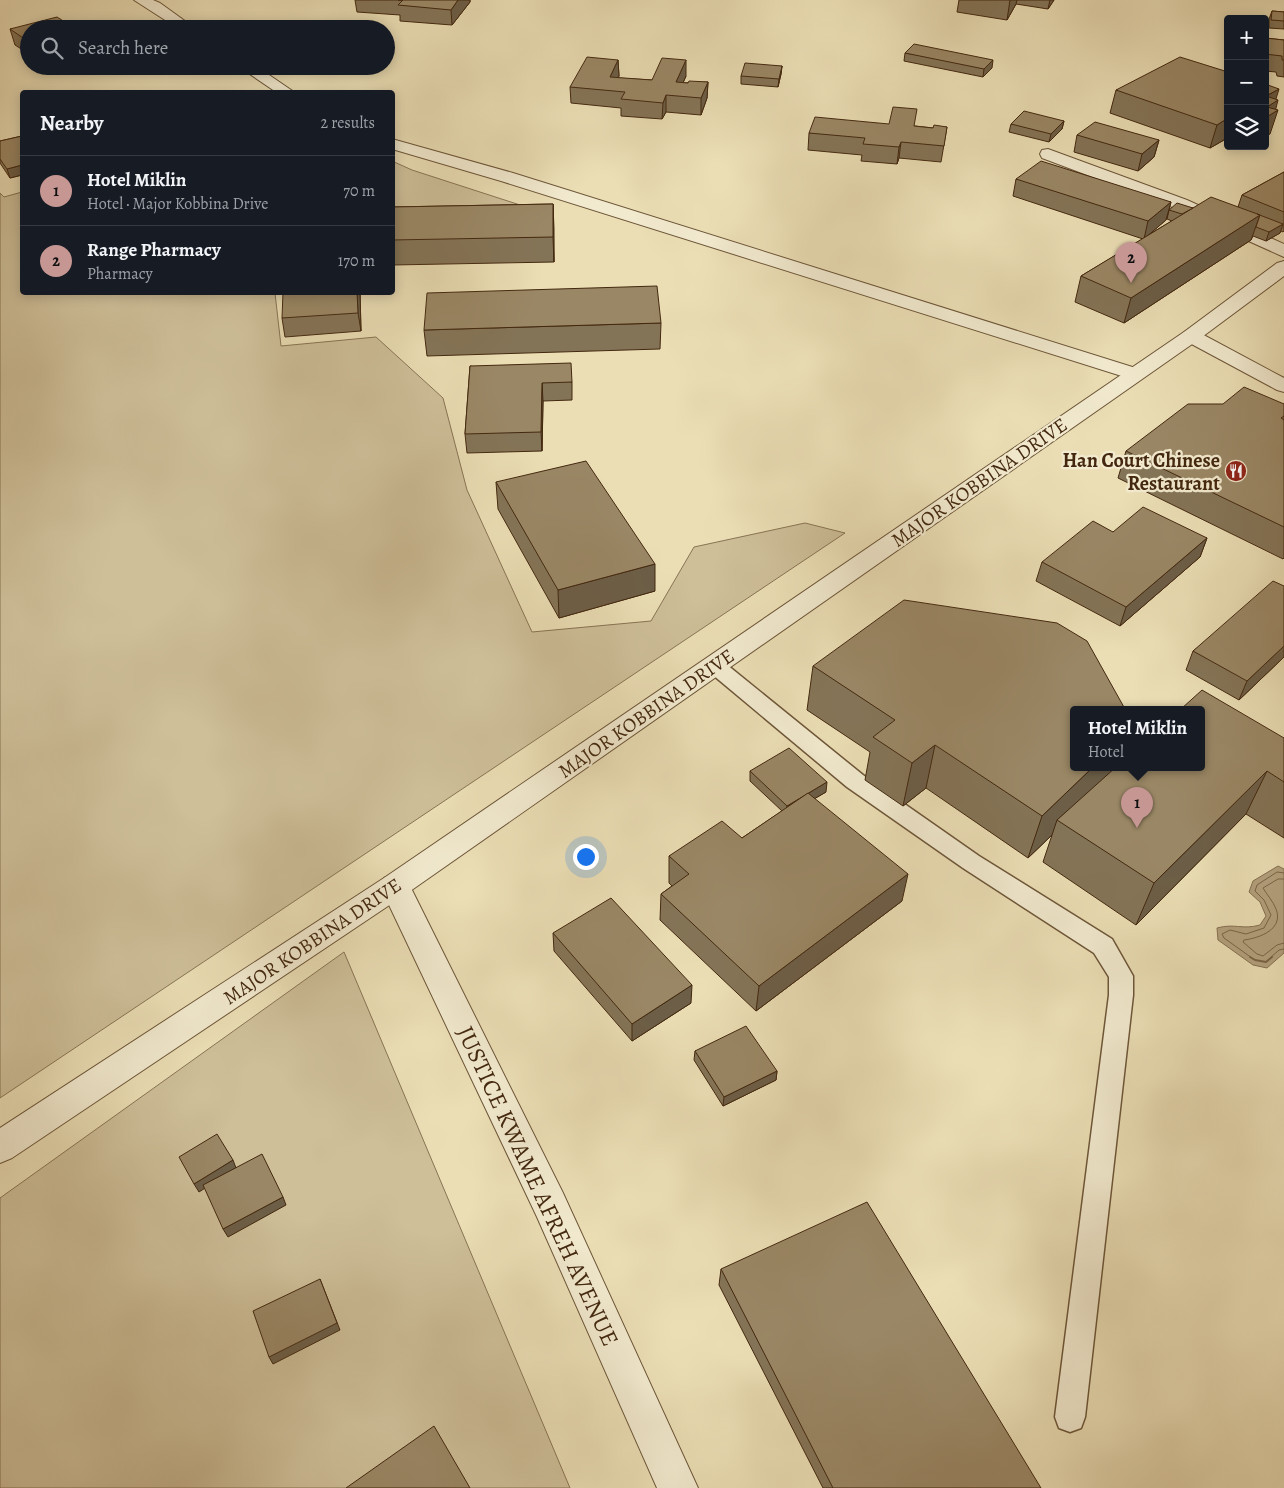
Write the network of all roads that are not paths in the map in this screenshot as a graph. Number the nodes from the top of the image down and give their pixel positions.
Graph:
1 (141, 0) edge
2 (176, 20) edge
3 (259, 75) edge
4 (283, 90) edge
5 (395, 145) edge
6 (1048, 154) dead end
7 (1284, 251) edge
8 (1284, 267) edge
9 (1191, 336) junction
10 (1135, 374) junction
11 (1284, 386) edge
12 (714, 665) junction
13 (395, 886) junction
14 (0, 1147) edge
15 (1070, 1417) dead end
16 (678, 1488) edge

1 - 2 street
3 - 4 street
5 - 10 street
6 - 7 street
8 - 9 street, MAJOR KOBBINA DRIVE
9 - 10 street, MAJOR KOBBINA DRIVE
9 - 11 street
10 - 12 street, MAJOR KOBBINA DRIVE
12 - 13 street, MAJOR KOBBINA DRIVE
12 - 15 lane
13 - 14 street, MAJOR KOBBINA DRIVE
13 - 16 street, JUSTICE KWAME AFREH AVENUE

